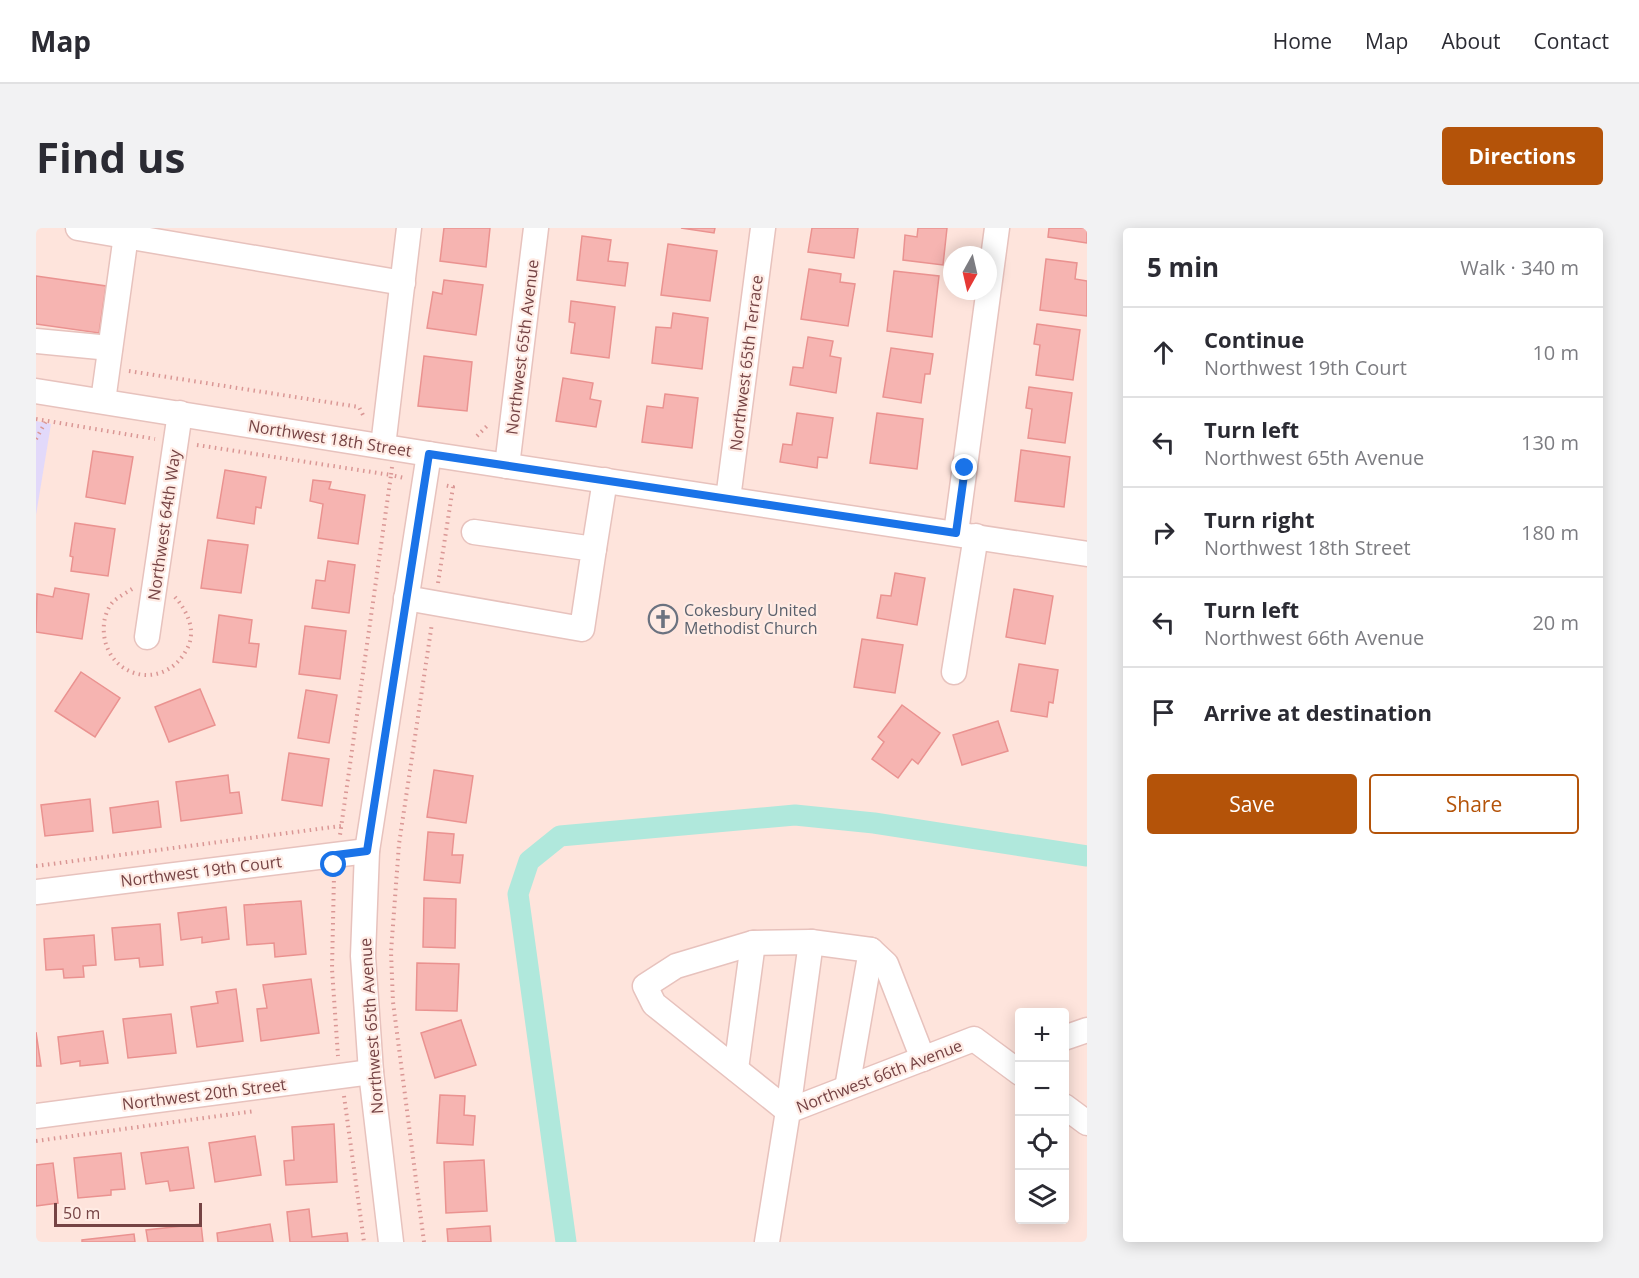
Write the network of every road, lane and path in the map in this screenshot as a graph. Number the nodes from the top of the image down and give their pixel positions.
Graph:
1 (78, 228) edge
2 (409, 228) edge
3 (536, 228) edge
4 (763, 228) edge
5 (997, 228) edge
6 (117, 231) edge
7 (403, 283) junction
8 (36, 341) edge
9 (109, 358) junction
10 (37, 392) edge
11 (103, 401) junction
12 (180, 413) junction
13 (36, 419) edge
14 (46, 421) junction
15 (384, 436) junction
16 (470, 437) dead end
17 (36, 439) edge
18 (156, 439) dead end
19 (198, 445) dead end
20 (429, 454) junction
21 (509, 456) junction
22 (605, 480) junction
23 (453, 487) dead end
24 (728, 499) junction
25 (474, 532) dead end
26 (966, 534) junction
27 (594, 549) junction
28 (1087, 554) edge
29 (406, 598) junction
30 (435, 603) junction
31 (147, 637) dead end
32 (954, 672) dead end
33 (341, 826) junction
34 (367, 851) junction
35 (336, 855) junction
36 (36, 866) edge
37 (36, 892) edge
38 (811, 942) junction
39 (753, 943) junction
40 (871, 950) junction
41 (1087, 1030) edge
42 (1069, 1037) edge
43 (923, 1059) junction
44 (1015, 1063) edge
45 (736, 1070) junction
46 (371, 1072) junction
47 (343, 1088) junction
48 (847, 1088) junction
49 (333, 1101) dead end
50 (1069, 1109) edge
51 (262, 1110) dead end
52 (788, 1111) junction
53 (36, 1116) edge
54 (1087, 1123) edge
55 (36, 1141) edge
56 (364, 1242) edge
57 (391, 1242) edge
58 (424, 1242) edge
59 (767, 1242) edge

1 - 6 street
2 - 7 street
3 - 21 street, Northwest 65th Avenue
4 - 24 street, Northwest 65th Terrace
5 - 26 street
6 - 7 street
6 - 9 street
7 - 15 street
8 - 9 street
9 - 11 street
9 - 15 path
10 - 11 street, Northwest 18th Street
11 - 12 street, Northwest 18th Street
12 - 15 street, Northwest 18th Street
12 - 31 street, Northwest 64th Way
13 - 14 path
14 - 17 path
14 - 18 path
15 - 20 street, Northwest 18th Street
16 - 21 path
19 - 33 path
20 - 21 street, Northwest 18th Street
20 - 29 street, Northwest 65th Avenue
21 - 22 street, Northwest 18th Street
22 - 24 street, Northwest 18th Street
22 - 27 street
23 - 30 path
24 - 26 street, Northwest 18th Street
25 - 27 street
26 - 28 street, Northwest 18th Street
26 - 32 street
27 - 30 street
29 - 30 street
29 - 34 street, Northwest 65th Avenue
30 - 58 path
33 - 35 path
33 - 36 path
34 - 35 street, Northwest 19th Court
34 - 46 street, Northwest 65th Avenue
35 - 37 street, Northwest 19th Court
35 - 47 path
38 - 39 street
38 - 40 street
38 - 52 street
39 - 45 street
39 - 45 street
40 - 43 street
40 - 48 street
41 - 42 street
43 - 44 street, Northwest 66th Avenue
43 - 48 street, Northwest 66th Avenue
45 - 52 street
46 - 47 street, Northwest 20th Street
46 - 57 street, Northwest 65th Avenue
47 - 49 path
47 - 53 street, Northwest 20th Street
47 - 56 path
48 - 52 street, Northwest 66th Avenue
50 - 54 street
51 - 55 path
52 - 59 street, Northwest 66th Avenue

